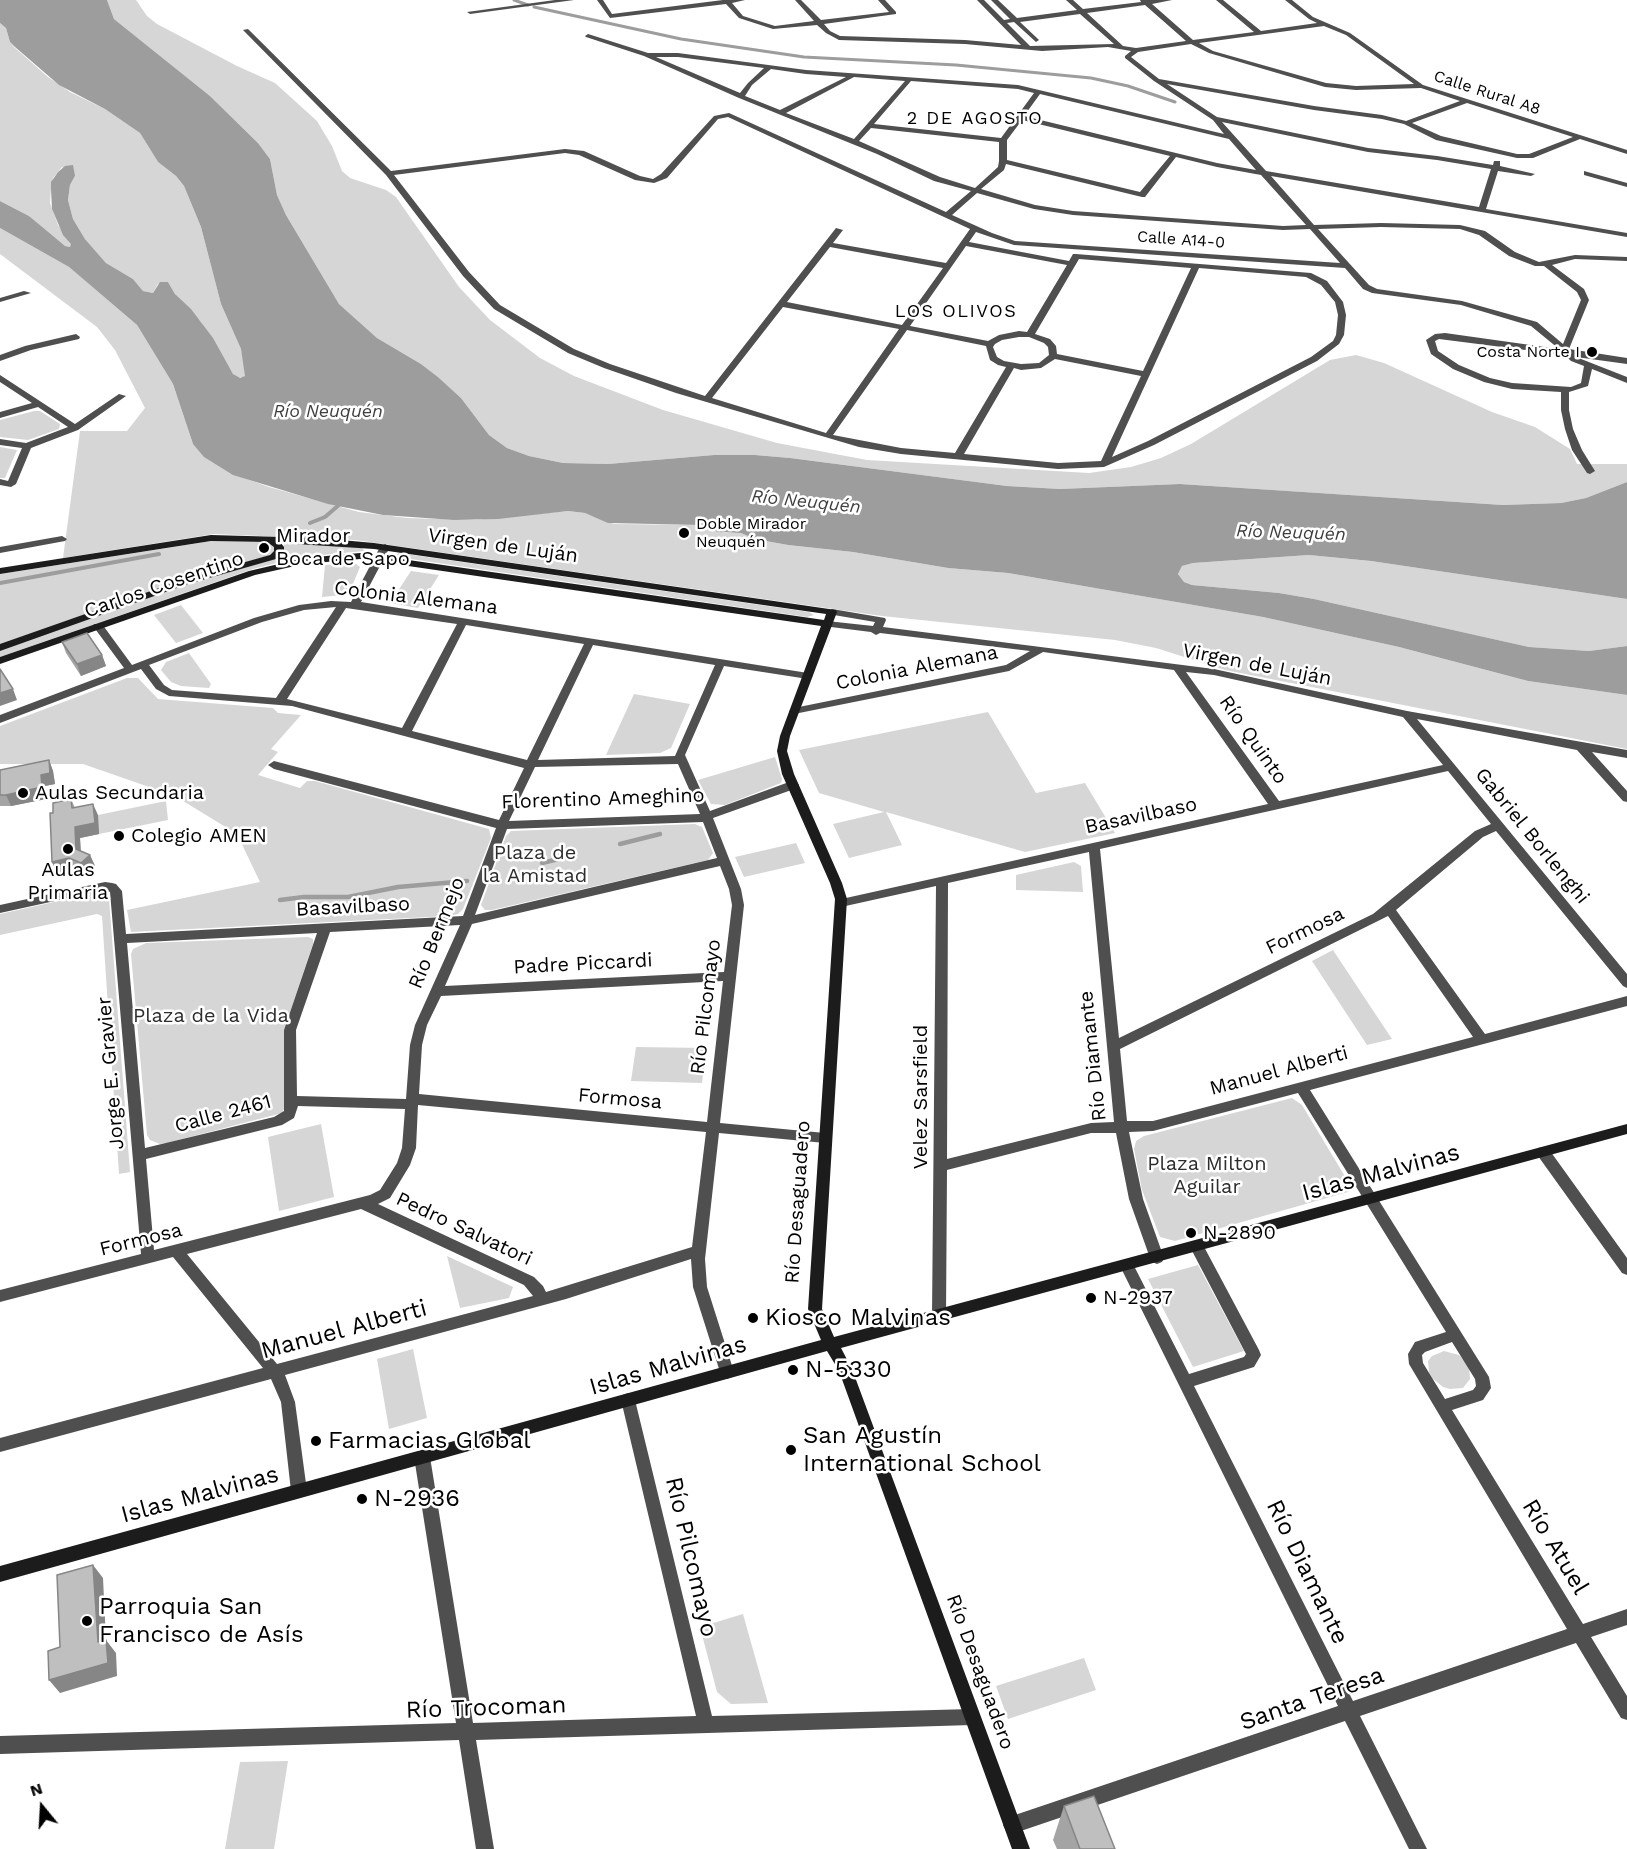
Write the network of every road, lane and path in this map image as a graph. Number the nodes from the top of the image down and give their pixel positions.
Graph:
1 (572, 0) edge
2 (600, 0) edge
3 (742, 0) edge
4 (798, 0) edge
5 (881, 0) edge
6 (980, 0) edge
7 (994, 0) edge
8 (1069, 0) edge
9 (1169, 0) edge
10 (1219, 0) edge
11 (1288, 0) edge
12 (727, 1) edge
13 (1145, 2) edge
14 (1082, 11) junction
15 (470, 12) dead end
16 (1016, 20) junction
17 (1002, 22) junction
18 (820, 23) junction
19 (1325, 24) junction
20 (246, 30) dead end
21 (1260, 33) junction
22 (588, 36) dead end
23 (1035, 39) dead end
24 (1192, 42) junction
25 (1121, 47) junction
26 (1028, 48) junction
27 (1136, 50) junction
28 (646, 56) junction
29 (769, 68) junction
30 (853, 75) junction
31 (910, 79) junction
32 (1156, 80) junction
33 (1421, 86) junction
34 (1038, 91) junction
35 (741, 97) junction
36 (1466, 101) junction
37 (780, 113) junction
38 (1020, 117) junction
39 (1215, 119) junction
40 (1406, 123) junction
41 (869, 126) junction
42 (1580, 137) junction
43 (1233, 138) junction
44 (1003, 140) junction
45 (855, 142) junction
46 (1627, 152) edge
47 (1501, 153) junction
48 (1173, 156) junction
49 (1003, 161) junction
50 (1495, 168) junction
51 (1587, 172) dead end
52 (389, 173) junction
53 (1264, 174) junction
54 (1531, 174) dead end
55 (1627, 185) edge
56 (976, 192) junction
57 (1482, 210) junction
58 (947, 216) junction
59 (974, 229) junction
60 (1312, 229) junction
61 (839, 230) dead end
62 (1627, 235) edge
63 (963, 243) junction
64 (828, 244) junction
65 (1076, 256) junction
66 (1627, 259) edge
67 (1546, 264) junction
68 (947, 266) junction
69 (1196, 266) junction
70 (1346, 266) junction
71 (27, 293) dead end
72 (0, 300) edge
73 (782, 304) junction
74 (904, 327) junction
75 (1030, 335) junction
76 (76, 337) dead end
77 (990, 344) junction
78 (1564, 351) junction
79 (1053, 356) junction
80 (0, 358) edge
81 (1627, 362) edge
82 (1011, 366) junction
83 (1588, 366) junction
84 (1146, 374) junction
85 (0, 378) edge
86 (1627, 380) edge
87 (1565, 391) junction
88 (122, 396) dead end
89 (707, 399) junction
90 (39, 404) junction
91 (0, 415) edge
92 (75, 428) junction
93 (828, 436) junction
94 (0, 442) edge
95 (27, 446) junction
96 (958, 456) junction
97 (1104, 464) junction
98 (1590, 471) dead end
99 (0, 482) edge
100 (62, 539) dead end
101 (264, 539) junction
102 (385, 547) junction
103 (0, 550) edge
104 (379, 558) junction
105 (0, 571) edge
106 (348, 604) junction
107 (832, 612) junction
108 (463, 621) junction
109 (827, 624) junction
110 (98, 626) junction
111 (876, 632) junction
112 (590, 641) junction
113 (0, 648) edge
114 (1041, 649) junction
115 (0, 661) edge
116 (722, 662) junction
117 (143, 664) junction
118 (1177, 668) junction
119 (130, 669) junction
120 (808, 676) junction
121 (280, 701) junction
122 (794, 711) junction
123 (1407, 714) junction
124 (0, 719) edge
125 (405, 733) junction
126 (1581, 747) junction
127 (1627, 754) edge
128 (681, 760) junction
129 (274, 765) dead end
130 (530, 765) junction
131 (1450, 767) junction
132 (793, 785) junction
133 (1627, 798) edge
134 (1276, 806) junction
135 (707, 817) junction
136 (502, 825) junction
137 (1498, 825) junction
138 (1094, 846) junction
139 (724, 861) junction
140 (942, 880) junction
141 (841, 903) junction
142 (0, 909) edge
143 (1389, 909) junction
144 (467, 920) junction
145 (326, 928) junction
146 (121, 939) junction
147 (730, 976) junction
148 (1627, 983) edge
149 (437, 991) junction
150 (1627, 1001) edge
151 (1482, 1039) junction
152 (1113, 1047) junction
153 (1301, 1086) junction
154 (291, 1101) junction
155 (412, 1102) junction
156 (1121, 1127) junction
157 (713, 1128) junction
158 (1627, 1129) edge
159 (825, 1138) junction
160 (1543, 1152) junction
161 (139, 1155) junction
162 (940, 1166) junction
163 (1371, 1199) junction
164 (362, 1203) junction
165 (1197, 1247) junction
166 (176, 1251) junction
167 (698, 1251) junction
168 (148, 1258) junction
169 (1157, 1258) junction
170 (1127, 1266) junction
171 (1627, 1269) edge
172 (0, 1296) edge
173 (541, 1300) junction
174 (939, 1315) junction
175 (1455, 1335) junction
176 (831, 1344) junction
177 (275, 1372) junction
178 (727, 1372) junction
179 (1185, 1382) junction
180 (628, 1400) junction
181 (1442, 1407) junction
182 (0, 1445) edge
183 (422, 1457) junction
184 (299, 1491) junction
185 (0, 1574) edge
186 (1627, 1617) edge
187 (1580, 1634) junction
188 (1349, 1712) junction
189 (1627, 1712) edge
190 (972, 1717) junction
191 (706, 1725) junction
192 (467, 1732) junction
193 (0, 1745) edge
194 (1012, 1825) junction
195 (485, 1849) edge
196 (1021, 1849) edge
197 (1418, 1849) edge

1 - 15 street
2 - 12 street
3 - 12 street
4 - 18 street
5 - 18 street
6 - 17 street
7 - 16 street
8 - 14 street
9 - 13 street
10 - 21 street
11 - 19 street, Calle Rural A8
12 - 18 street
13 - 14 street
13 - 24 street
14 - 16 street
14 - 25 street
16 - 17 street
16 - 23 street
17 - 26 street
18 - 26 street
19 - 21 street
19 - 33 street, Calle Rural A8
20 - 52 street
21 - 24 street
22 - 28 street
24 - 27 street
24 - 33 street
25 - 26 street
25 - 27 street
27 - 32 street
28 - 29 street
28 - 35 street
29 - 30 street
29 - 35 street
30 - 31 street
30 - 37 street
31 - 34 street
31 - 41 street
32 - 39 street
32 - 40 street
33 - 36 street, Calle Rural A8
34 - 38 street
34 - 43 street
35 - 37 street
36 - 40 street
36 - 42 street, Calle Rural A8
37 - 45 street
38 - 44 street
38 - 48 street
39 - 43 street
39 - 50 street
40 - 47 street
41 - 44 street
41 - 45 street
42 - 46 street, Calle Rural A8
42 - 47 street
43 - 53 street
44 - 49 street
45 - 56 street
47 - 50 street
48 - 49 street
48 - 53 street
49 - 56 street
50 - 54 street
50 - 57 street
51 - 55 street
52 - 58 street, Calle A14-0
52 - 89 street
53 - 57 street
53 - 60 street
56 - 58 street
56 - 60 street
57 - 62 street
58 - 59 street, Calle A14-0
59 - 63 street
59 - 65 street, Calle A14-0
60 - 67 street
60 - 70 street
61 - 64 street
63 - 65 street
63 - 68 street
64 - 68 street
64 - 73 street
65 - 69 street
65 - 70 street, Calle A14-0
65 - 75 street
66 - 67 street
67 - 78 street
68 - 74 street
69 - 84 street
69 - 97 street
70 - 78 street
71 - 72 street
73 - 74 street
73 - 89 street
74 - 77 street
74 - 93 street
75 - 77 street
75 - 79 street
76 - 80 street
77 - 82 street
78 - 81 street
78 - 83 street
78 - 87 street
79 - 82 street
79 - 84 street
82 - 96 street
83 - 86 street
83 - 87 street
84 - 97 street
85 - 90 street
87 - 98 street
88 - 92 street
89 - 93 street
90 - 91 street
90 - 92 street
92 - 95 street
93 - 96 street
94 - 95 street
95 - 99 street
96 - 97 street
100 - 103 street
101 - 102 street, Virgen de Luján
101 - 105 street, Virgen de Luján
101 - 113 street
102 - 104 street
102 - 107 street, Virgen de Luján
104 - 106 street
104 - 109 street, Virgen de Luján
104 - 110 street, Carlos Cosentino
106 - 108 street, Colonia Alemana
106 - 117 street, Colonia Alemana
106 - 121 street
107 - 109 street, Río Desaguadero
107 - 111 street, Virgen de Luján
108 - 112 street, Colonia Alemana
108 - 125 street
109 - 111 street, Virgen de Luján
109 - 120 street, Río Desaguadero
110 - 115 street, Carlos Cosentino
110 - 119 street
111 - 114 street, Virgen de Luján
112 - 116 street, Colonia Alemana
112 - 130 street, Río Bermejo
114 - 118 street, Virgen de Luján
114 - 122 street, Colonia Alemana
116 - 120 street, Colonia Alemana
116 - 128 street
117 - 119 street, Colonia Alemana
117 - 121 street
118 - 123 street, Virgen de Luján
118 - 134 street, Río Quinto
119 - 124 street, Colonia Alemana
120 - 122 street, Río Desaguadero
121 - 125 street
122 - 132 street, Río Desaguadero
123 - 126 street, Virgen de Luján
123 - 131 street, Gabriel Borlenghi
125 - 130 street
126 - 127 street, Virgen de Luján
126 - 133 street
128 - 130 street
128 - 135 street, Río Pilcomayo
129 - 136 street, Florentino Ameghino
130 - 136 street, Río Bermejo
131 - 134 street, Basavilbaso
131 - 137 street, Gabriel Borlenghi
132 - 135 street, Florentino Ameghino
132 - 141 street, Río Desaguadero
134 - 138 street, Basavilbaso
135 - 136 street, Florentino Ameghino
135 - 139 street, Río Pilcomayo
136 - 144 street, Río Bermejo
137 - 143 street, Formosa
137 - 148 street, Gabriel Borlenghi
138 - 140 street, Basavilbaso
138 - 152 street, Río Diamante
139 - 144 street, Basavilbaso
139 - 147 street, Río Pilcomayo
140 - 141 street, Basavilbaso
140 - 162 street, Velez Sarsfield
141 - 159 street, Río Desaguadero
142 - 146 street, Jorge E. Gravier
143 - 151 street
143 - 152 street, Formosa
144 - 145 street, Basavilbaso
144 - 149 street, Río Bermejo
145 - 146 street, Basavilbaso
145 - 154 street
146 - 161 street, Jorge E. Gravier
147 - 149 street, Padre Piccardi
147 - 157 street, Río Pilcomayo
149 - 155 street, Río Bermejo
150 - 151 street, Manuel Alberti
151 - 153 street, Manuel Alberti
152 - 156 street, Río Diamante
153 - 156 street, Manuel Alberti
153 - 163 street
154 - 155 street, Calle 2461
154 - 161 street, Calle 2461
155 - 157 street, Formosa
155 - 164 street, Río Bermejo
156 - 162 street, Manuel Alberti
156 - 169 street, Río Diamante
157 - 159 street, Formosa
157 - 167 street, Río Pilcomayo
158 - 160 street, Islas Malvinas
159 - 176 street, Río Desaguadero
160 - 163 street, Islas Malvinas
160 - 171 street
161 - 168 street, Jorge E. Gravier
162 - 174 street, Velez Sarsfield
163 - 165 street, Islas Malvinas
163 - 175 street
164 - 166 street, Formosa
164 - 173 street, Pedro Salvatori
165 - 169 street, Islas Malvinas
165 - 179 street
166 - 168 street, Formosa
166 - 177 street
167 - 173 street, Manuel Alberti
167 - 178 street, Río Pilcomayo
168 - 172 street, Formosa
169 - 170 street, Islas Malvinas
170 - 174 street, Islas Malvinas
170 - 179 street, Río Diamante
173 - 177 street, Manuel Alberti
174 - 176 street, Islas Malvinas
175 - 181 street, Río Atuel
175 - 181 street
176 - 178 street, Islas Malvinas
176 - 190 street, Río Desaguadero
177 - 182 street, Manuel Alberti
177 - 184 street
178 - 180 street, Islas Malvinas
179 - 188 street, Río Diamante
180 - 183 street, Islas Malvinas
180 - 191 street, Río Pilcomayo
181 - 187 street, Río Atuel
183 - 184 street, Islas Malvinas
183 - 192 street
184 - 185 street, Islas Malvinas
186 - 187 street, Santa Teresa
187 - 188 street, Santa Teresa
187 - 189 street, Río Atuel
188 - 194 street, Santa Teresa
188 - 197 street, Río Diamante
190 - 191 street, Río Trocoman
190 - 194 street, Río Desaguadero
191 - 192 street, Río Trocoman
192 - 193 street, Río Trocoman
192 - 195 street
194 - 196 street, Río Desaguadero

